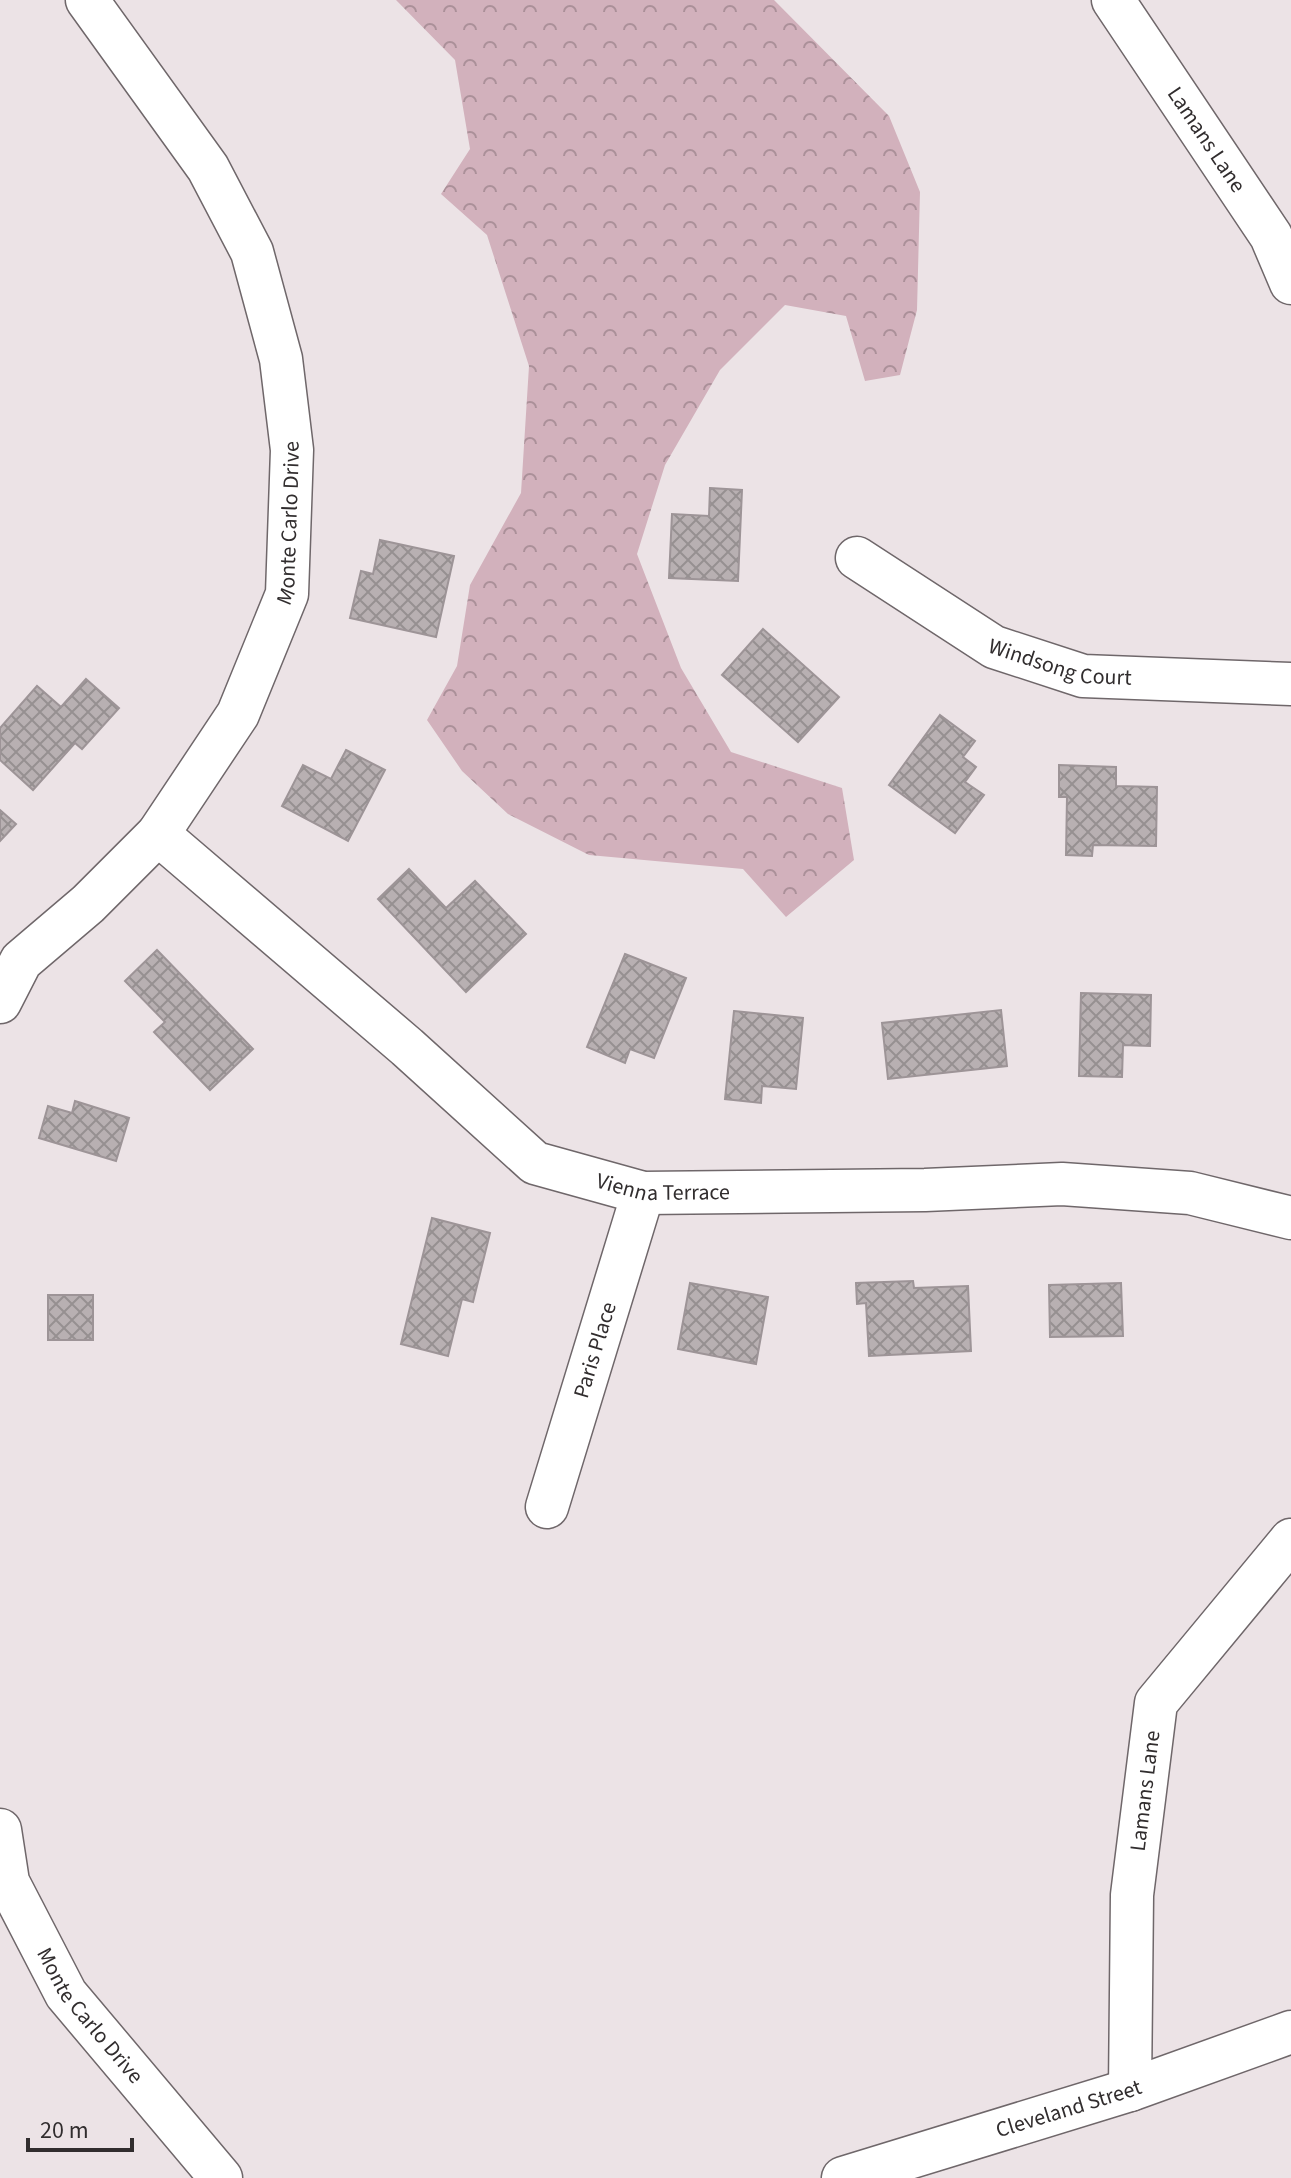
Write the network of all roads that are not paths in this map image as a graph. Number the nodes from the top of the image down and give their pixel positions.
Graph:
1 (87, 0) edge
2 (1113, 0) edge
3 (1281, 230) edge
4 (1291, 283) edge
5 (857, 558) dead end
6 (1291, 684) edge
7 (158, 834) junction
8 (0, 1002) edge
9 (643, 1193) junction
10 (1291, 1218) edge
11 (547, 1507) dead end
12 (1291, 1540) edge
13 (0, 1830) edge
14 (1291, 2032) edge
15 (1130, 2090) junction
16 (221, 2178) edge
17 (843, 2178) edge

1 - 7 street, Monte Carlo Drive
2 - 3 street, Lamans Lane
3 - 4 street, Lamans Lane
5 - 6 street, Windsong Court
7 - 8 street, Monte Carlo Drive
7 - 9 street, Vienna Terrace
9 - 10 street, Vienna Terrace
9 - 11 street, Paris Place
12 - 15 street, Lamans Lane
13 - 16 street, Monte Carlo Drive
14 - 15 street, Cleveland Street
15 - 17 street, Cleveland Street

